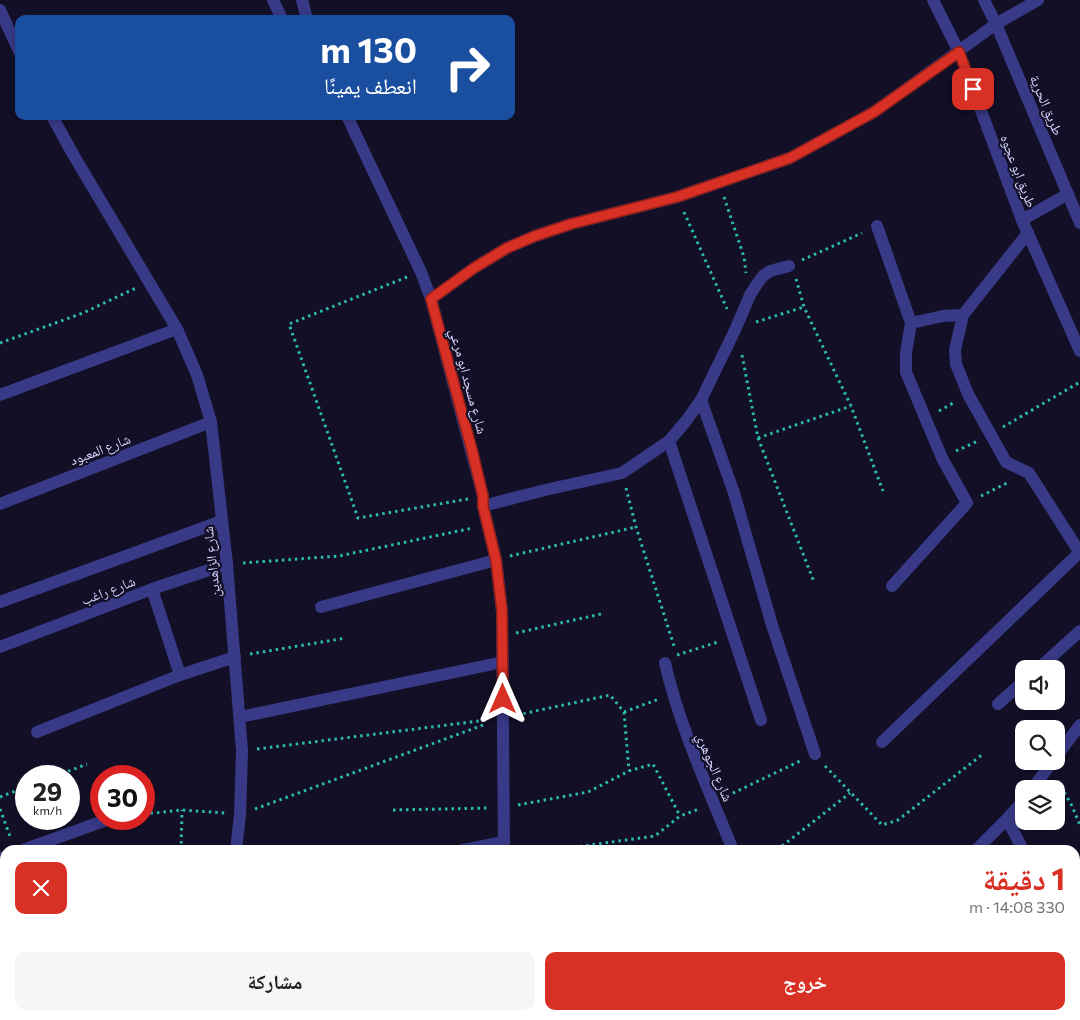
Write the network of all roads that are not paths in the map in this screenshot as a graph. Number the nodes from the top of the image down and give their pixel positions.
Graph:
1 (273, 0) edge
2 (302, 0) edge
3 (934, 0) edge
4 (984, 0) edge
5 (1038, 0) edge
6 (0, 10) edge
7 (280, 15) edge
8 (306, 15) edge
9 (996, 24) junction
10 (15, 42) edge
11 (959, 52) junction
12 (54, 120) edge
13 (349, 120) edge
14 (1068, 194) junction
15 (1022, 220) junction
16 (1080, 223) edge
17 (877, 226) road end
18 (1028, 233) junction
19 (789, 266) road end
20 (431, 299) junction
21 (963, 315) junction
22 (912, 323) junction
23 (177, 329) junction
24 (1080, 351) edge
25 (0, 395) edge
26 (701, 400) junction
27 (211, 422) junction
28 (669, 441) junction
29 (483, 501) junction
30 (0, 504) edge
31 (222, 521) junction
32 (1080, 553) edge
33 (496, 560) junction
34 (227, 564) junction
35 (892, 586) dead end
36 (152, 589) junction
37 (0, 602) edge
38 (321, 607) dead end
39 (1080, 631) edge
40 (0, 647) edge
41 (234, 657) junction
42 (1048, 660) edge
43 (503, 662) junction
44 (665, 663) dead end
45 (180, 675) junction
46 (1015, 689) edge
47 (998, 704) dead end
48 (240, 717) junction
49 (761, 720) dead end
50 (1080, 724) edge
51 (37, 732) dead end
52 (882, 742) dead end
53 (1065, 745) edge
54 (815, 754) road end
55 (1015, 811) edge
56 (1007, 820) junction
57 (90, 826) edge
58 (37, 845) edge
59 (237, 845) edge
60 (504, 845) edge
61 (731, 845) edge
62 (981, 845) edge
63 (1020, 845) edge

1 - 7 street
2 - 8 street
3 - 11 street, طريق ابو عجوه
4 - 9 street, طريق الحرية
5 - 9 street
6 - 10 street
9 - 11 street
9 - 14 street, طريق الحرية
11 - 15 street, طريق ابو عجوه
11 - 20 street
12 - 23 street, شارع الزاهدين
13 - 20 street, شارع مسجد ابو مرعي
14 - 15 street
14 - 16 street, طريق الحرية
15 - 18 street, طريق ابو عجوه
17 - 22 street
18 - 21 street
18 - 24 street, طريق ابو عجوه
19 - 26 street
20 - 29 street, شارع مسجد ابو مرعي
21 - 22 street
21 - 32 street
22 - 35 street
23 - 25 street
23 - 27 street, شارع الزاهدين
26 - 28 street
26 - 54 street
27 - 30 street, شارع المعبود
27 - 31 street, شارع الزاهدين
28 - 29 street
28 - 49 street
29 - 33 street, شارع مسجد ابو مرعي
31 - 34 street, شارع الزاهدين
31 - 37 street
32 - 52 street
33 - 38 street
33 - 43 street, شارع مسجد ابو مرعي
34 - 36 street, شارع راغب
34 - 41 street, شارع الزاهدين
36 - 40 street, شارع راغب
36 - 45 street
39 - 42 street
41 - 45 street
41 - 48 street, شارع الزاهدين
43 - 48 street
43 - 60 street, شارع مسجد ابو مرعي
44 - 61 street, شارع الجوهري
45 - 51 street
46 - 47 street
48 - 59 street, شارع الزاهدين
50 - 53 street
55 - 56 street
56 - 62 street
56 - 63 street
57 - 58 street

